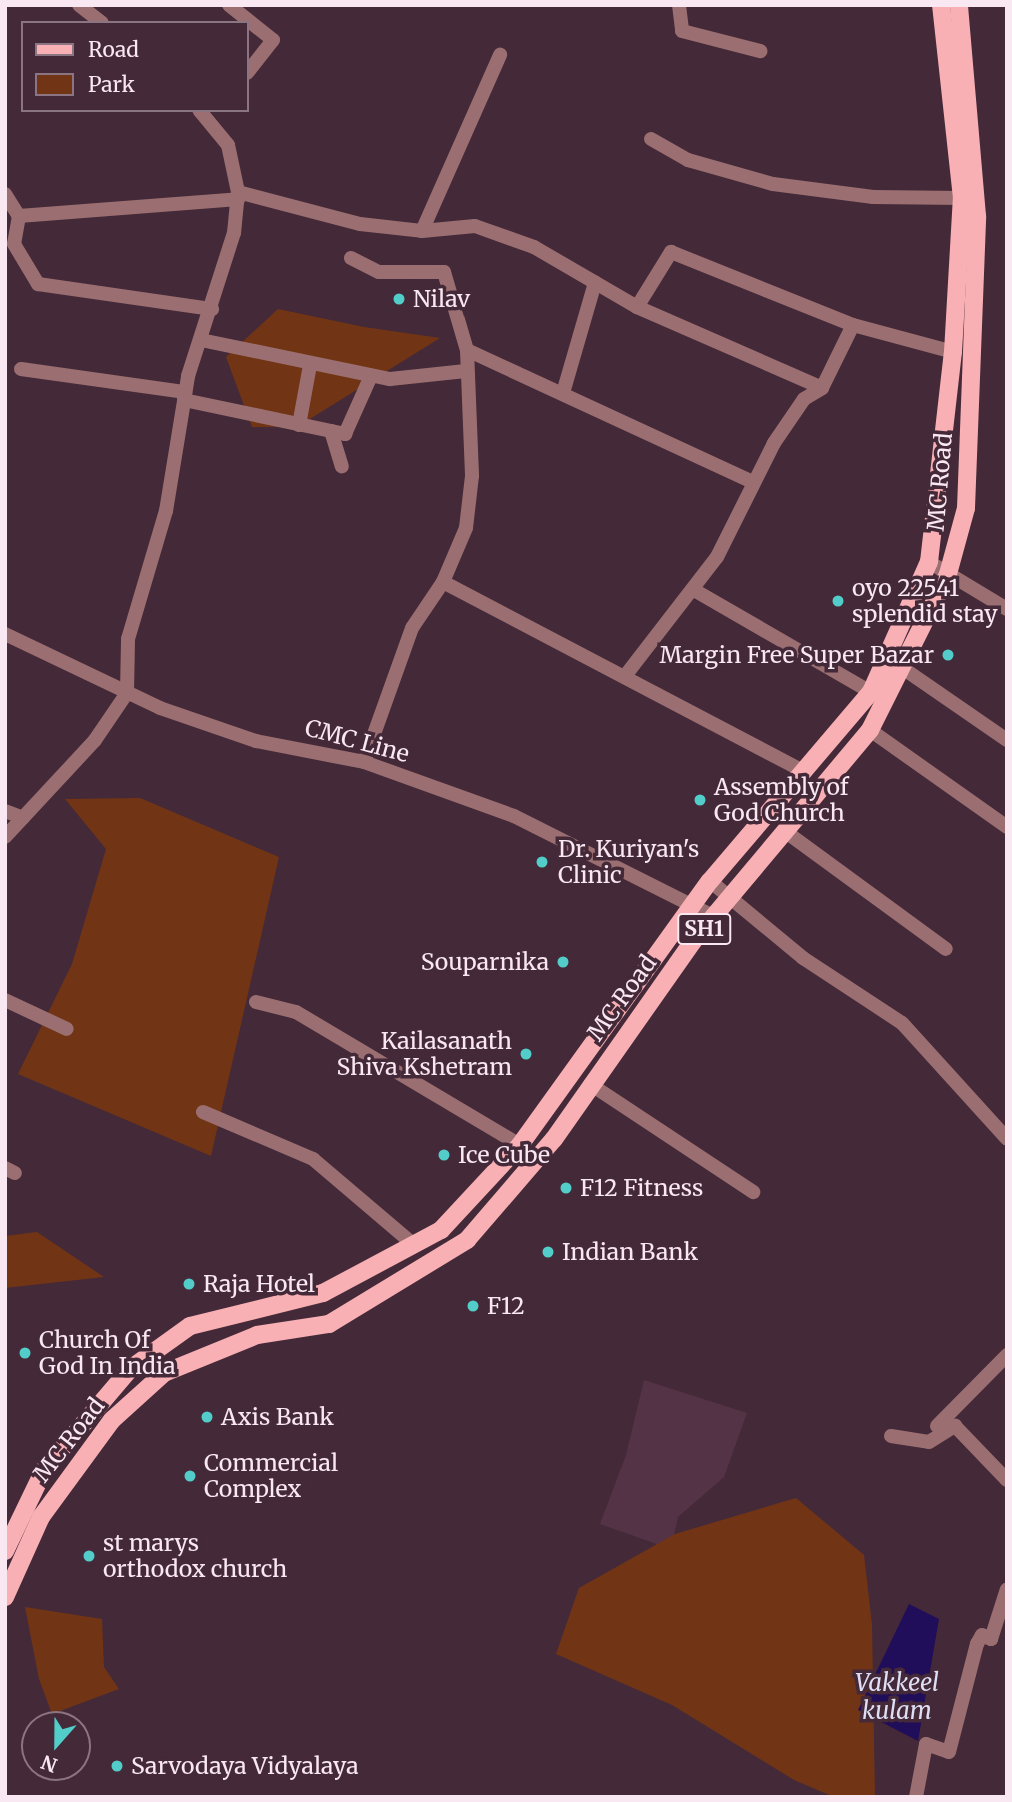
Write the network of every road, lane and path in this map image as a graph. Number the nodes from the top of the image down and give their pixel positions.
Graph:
1 (79, 5) edge
2 (229, 5) edge
3 (679, 5) edge
4 (942, 5) edge
5 (959, 5) edge
6 (99, 21) edge
7 (760, 51) dead end
8 (500, 55) dead end
9 (248, 72) edge
10 (208, 114) edge
11 (651, 139) dead end
12 (5, 194) edge
13 (238, 196) junction
14 (962, 198) junction
15 (19, 216) junction
16 (422, 231) junction
17 (351, 258) dead end
18 (595, 283) junction
19 (637, 307) junction
20 (212, 309) junction
21 (853, 325) junction
22 (201, 340) junction
23 (467, 350) junction
24 (953, 352) junction
25 (310, 365) junction
26 (20, 369) dead end
27 (466, 371) junction
28 (371, 376) junction
29 (822, 388) junction
30 (564, 393) junction
31 (185, 396) junction
32 (299, 425) junction
33 (331, 432) junction
34 (342, 466) dead end
35 (753, 482) junction
36 (929, 562) junction
37 (948, 574) junction
38 (443, 582) junction
39 (694, 590) junction
40 (1007, 609) edge
41 (5, 634) edge
42 (904, 669) junction
43 (625, 676) junction
44 (871, 692) junction
45 (127, 693) junction
46 (870, 730) junction
47 (1007, 740) edge
48 (364, 762) junction
49 (806, 772) junction
50 (5, 811) edge
51 (23, 818) junction
52 (1007, 827) edge
53 (786, 832) junction
54 (5, 837) edge
55 (710, 881) junction
56 (731, 898) junction
57 (693, 903) junction
58 (715, 917) junction
59 (947, 949) dead end
60 (5, 1000) edge
61 (256, 1002) dead end
62 (67, 1029) dead end
63 (590, 1084) junction
64 (203, 1112) dead end
65 (1007, 1139) edge
66 (520, 1145) junction
67 (753, 1192) dead end
68 (414, 1245) junction
69 (1007, 1355) edge
70 (937, 1426) dead end
71 (891, 1436) dead end
72 (1007, 1480) edge
73 (5, 1551) edge
74 (1007, 1589) edge
75 (5, 1597) edge
76 (916, 1797) edge

1 - 6 street
2 - 9 street
3 - 7 street
4 - 14 main road, MC Road / SH1
5 - 37 main road, MC Road / SH1
8 - 16 street
10 - 13 street
11 - 14 street
12 - 15 street
13 - 15 street
13 - 16 street
13 - 20 street
14 - 24 main road, MC Road / SH1
15 - 20 street
16 - 18 street
17 - 23 street
18 - 19 street
18 - 30 street
19 - 21 street
19 - 29 street
20 - 22 street
21 - 24 street
21 - 29 street
22 - 25 street
22 - 31 street
23 - 27 street
23 - 30 street
24 - 36 main road, MC Road / SH1
25 - 28 street
25 - 32 street
26 - 31 street
27 - 28 street
27 - 38 street
28 - 33 street
29 - 35 street
30 - 35 street
31 - 32 street
31 - 45 street
32 - 33 street
33 - 34 street
35 - 39 street
36 - 37 street
36 - 44 main road, MC Road / SH1
37 - 40 street
37 - 42 main road, MC Road / SH1
38 - 43 street
38 - 48 street
39 - 43 street
39 - 44 street
41 - 45 street, CMC Line
42 - 46 main road, MC Road / SH1
42 - 47 street
43 - 49 street
44 - 49 main road, MC Road / SH1
45 - 48 street, CMC Line
45 - 51 street
46 - 52 street
46 - 53 main road, MC Road / SH1
48 - 57 street, CMC Line
49 - 55 main road, MC Road / SH1
50 - 51 street
51 - 54 street
53 - 56 main road, MC Road / SH1
53 - 59 street
55 - 56 street
55 - 57 main road, MC Road / SH1
56 - 58 main road, MC Road / SH1
56 - 65 street
57 - 58 street, CMC Line
57 - 66 main road, MC Road / SH1
58 - 63 main road, MC Road / SH1
60 - 62 street
61 - 66 street
63 - 67 street
63 - 75 main road, MC Road / SH1
64 - 68 street
66 - 68 main road, MC Road / SH1
68 - 73 main road, MC Road / SH1
69 - 70 street
71 - 72 street
74 - 76 street

